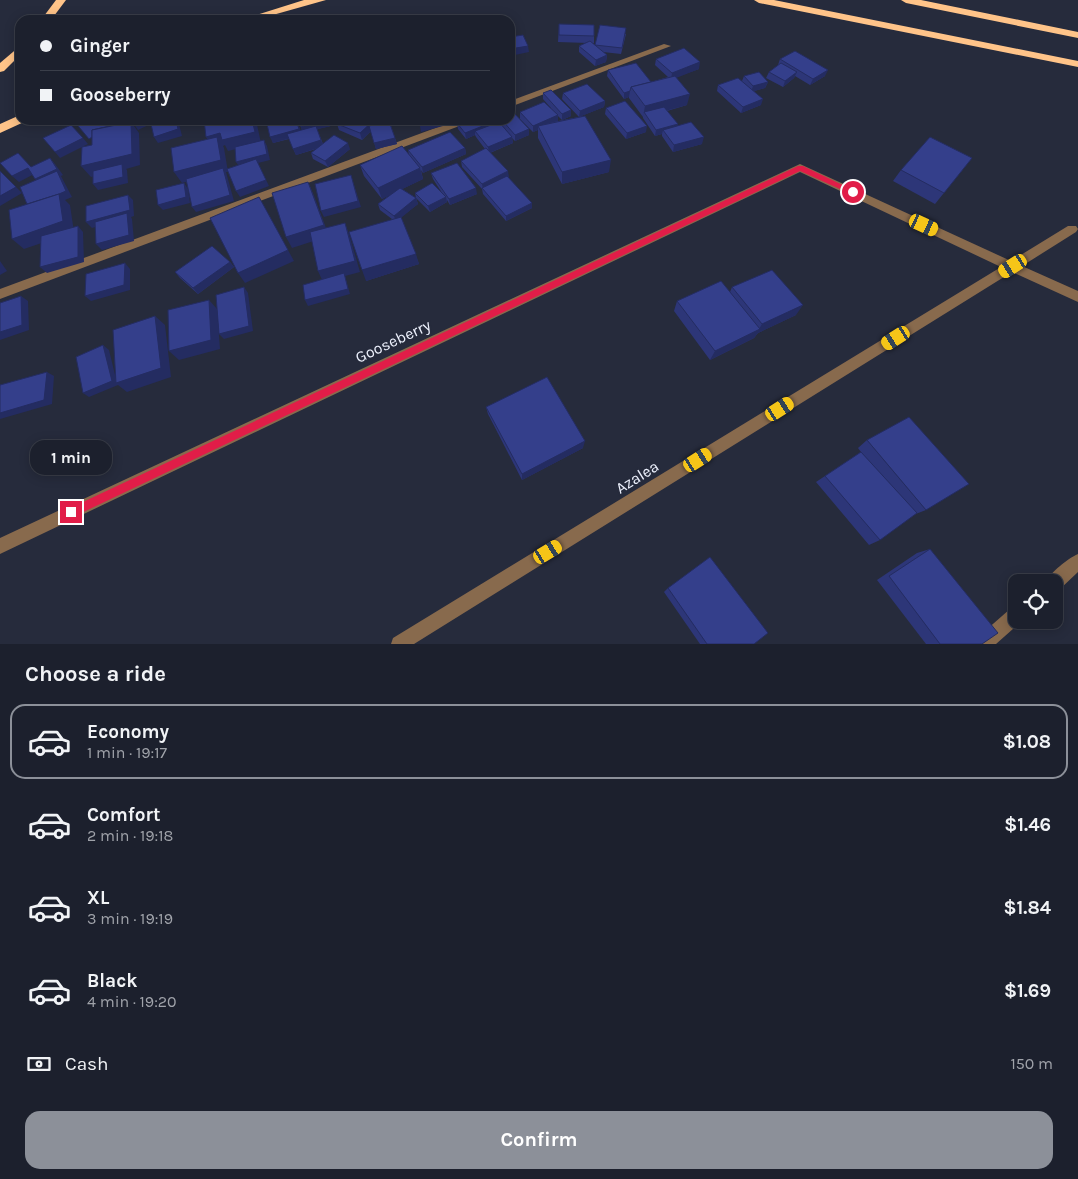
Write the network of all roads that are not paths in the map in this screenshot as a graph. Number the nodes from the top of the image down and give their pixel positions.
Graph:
1 (61, 0) edge
2 (321, 0) edge
3 (759, 0) edge
4 (906, 0) edge
5 (50, 15) edge
6 (261, 15) edge
7 (1078, 35) edge
8 (667, 46) dead end
9 (15, 54) edge
10 (1078, 64) edge
11 (0, 69) edge
12 (515, 102) edge
13 (15, 122) edge
14 (454, 125) edge
15 (0, 129) edge
16 (1072, 230) dead end
17 (1013, 266) junction
18 (0, 294) edge
19 (1078, 297) edge
20 (0, 546) edge
21 (1078, 562) edge
22 (1063, 575) edge
23 (1008, 623) edge
24 (399, 644) edge
25 (983, 644) edge

1 - 5 highway
2 - 6 highway
3 - 10 highway
4 - 7 highway
8 - 12 street
9 - 11 highway
13 - 15 highway
14 - 18 street
16 - 17 street, Azalea
17 - 19 street
17 - 20 street, Gooseberry
17 - 24 street, Azalea
21 - 22 street
23 - 25 street

